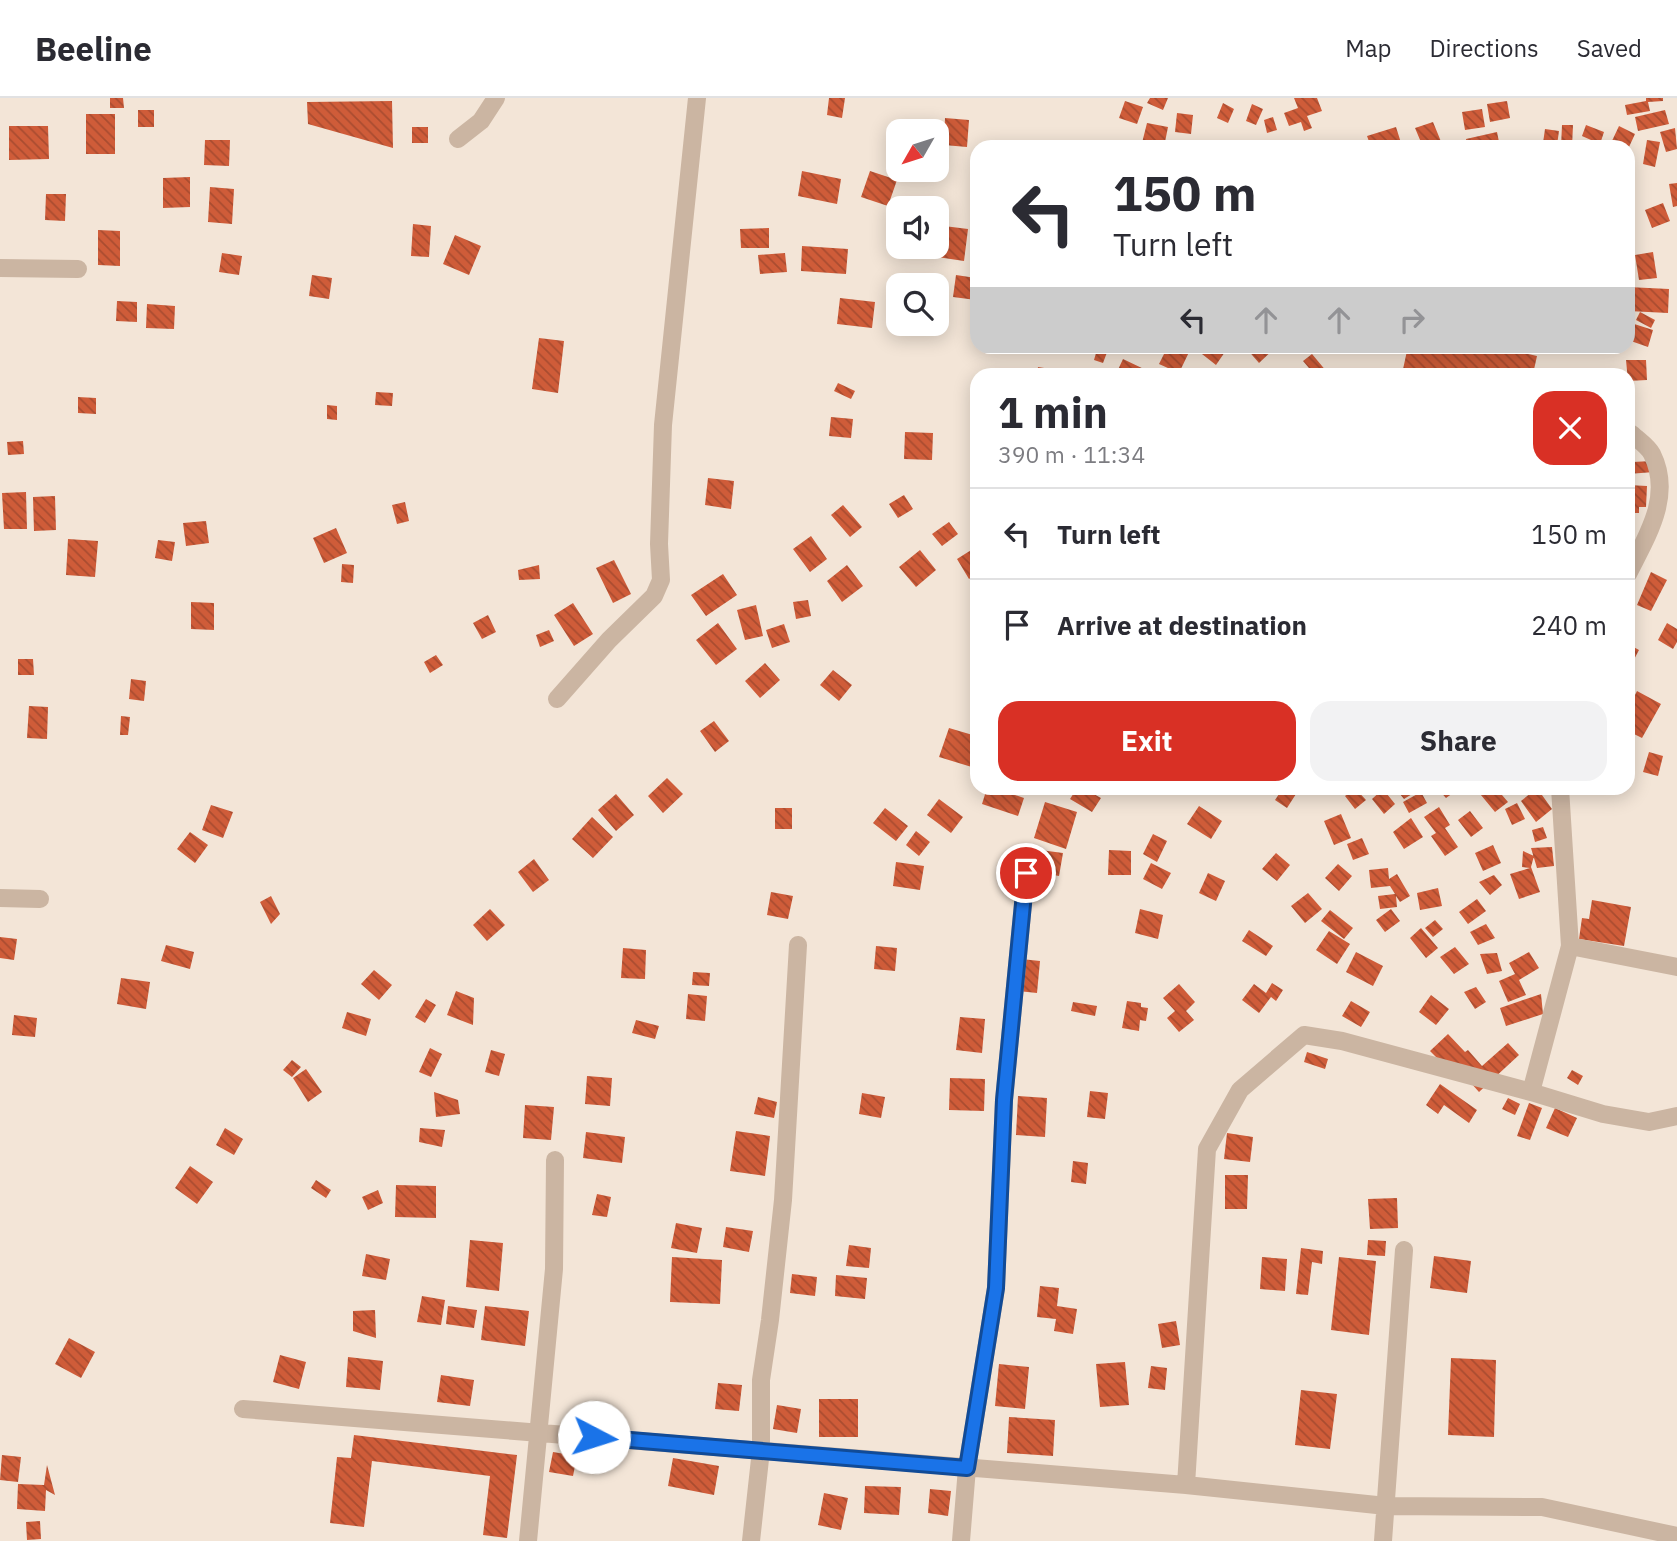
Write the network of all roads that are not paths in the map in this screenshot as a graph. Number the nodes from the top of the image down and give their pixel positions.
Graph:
1 (496, 98) edge
2 (697, 98) edge
3 (458, 139) dead end
4 (0, 268) edge
5 (78, 269) dead end
6 (1635, 437) edge
7 (1635, 559) edge
8 (557, 699) dead end
9 (1560, 795) edge
10 (1026, 873) dead end
11 (0, 898) edge
12 (40, 899) dead end
13 (798, 945) dead end
14 (1570, 946) junction
15 (1677, 967) edge
16 (1531, 1092) junction
17 (1677, 1116) edge
18 (555, 1160) dead end
19 (1404, 1250) dead end
20 (243, 1409) dead end
21 (538, 1432) junction
22 (761, 1450) junction
23 (967, 1468) junction
24 (1186, 1485) junction
25 (1386, 1506) junction
26 (1677, 1536) edge
27 (528, 1541) edge
28 (751, 1541) edge
29 (961, 1541) edge
30 (1383, 1541) edge

1 - 3 street
2 - 8 street
4 - 5 street
6 - 7 street
9 - 14 street
10 - 23 street
11 - 12 street
13 - 22 street
14 - 15 street
14 - 16 street
16 - 17 street
16 - 24 street
18 - 21 street
19 - 25 street
20 - 21 street
21 - 22 street
21 - 27 street
22 - 23 street
22 - 28 street
23 - 24 street
23 - 29 street
24 - 25 street
25 - 26 street
25 - 30 street

